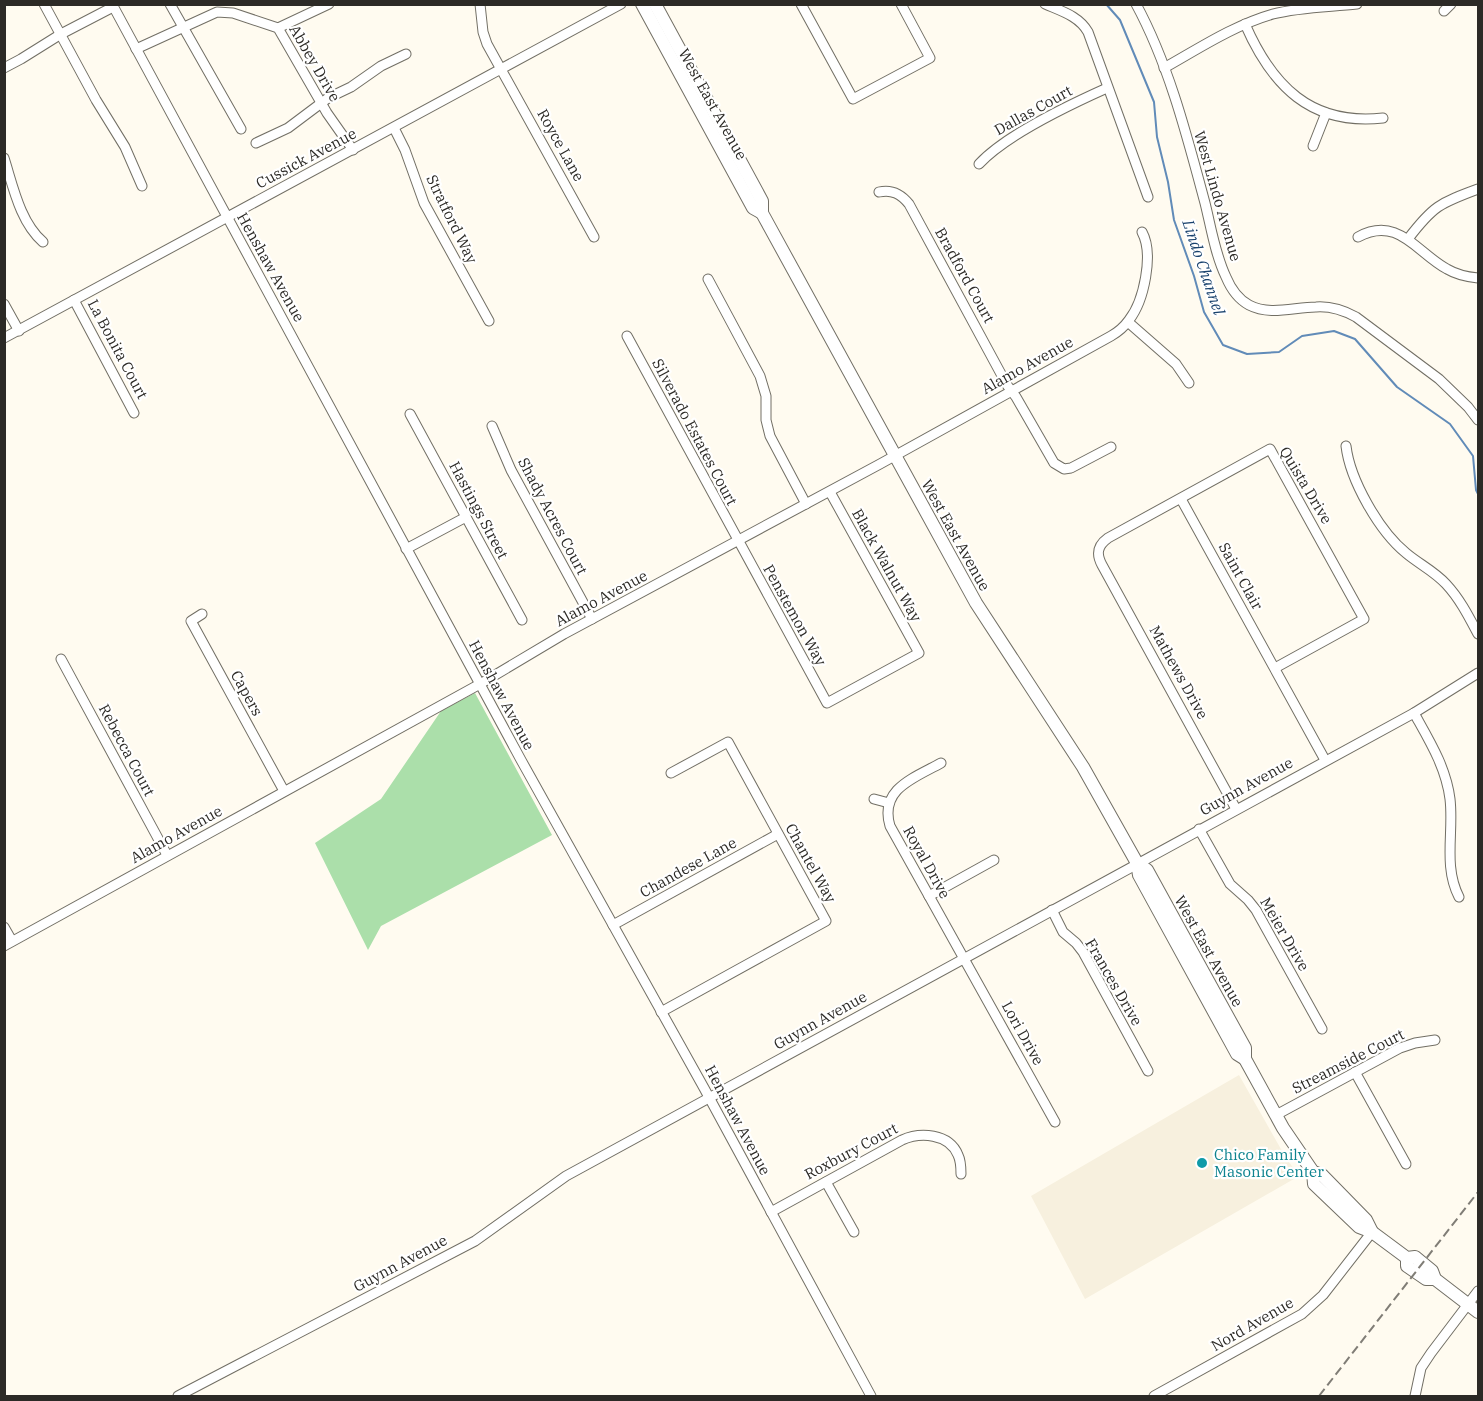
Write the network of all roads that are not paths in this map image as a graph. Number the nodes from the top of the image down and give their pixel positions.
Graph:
1 (44, 4) edge
2 (170, 4) edge
3 (329, 4) edge
4 (480, 4) edge
5 (621, 4) edge
6 (642, 4) edge
7 (655, 4) edge
8 (801, 4) edge
9 (901, 4) edge
10 (1045, 4) edge
11 (1136, 4) edge
12 (1357, 4) edge
13 (113, 6) edge
14 (210, 9) edge
15 (1245, 24) junction
16 (184, 27) junction
17 (278, 28) junction
18 (61, 34) junction
19 (136, 49) junction
20 (406, 54) dead end
21 (4, 68) edge
22 (502, 68) junction
23 (1164, 68) junction
24 (1107, 88) junction
25 (322, 104) junction
26 (1326, 113) junction
27 (1383, 118) dead end
28 (394, 128) junction
29 (241, 129) dead end
30 (256, 143) dead end
31 (1313, 146) dead end
32 (353, 150) junction
33 (4, 158) edge
34 (979, 165) dead end
35 (142, 186) dead end
36 (1479, 189) edge
37 (879, 192) dead end
38 (1148, 197) dead end
39 (762, 213) junction
40 (226, 217) junction
41 (1142, 232) dead end
42 (594, 237) dead end
43 (1358, 237) dead end
44 (1408, 239) junction
45 (43, 242) dead end
46 (1479, 278) edge
47 (708, 279) dead end
48 (74, 300) junction
49 (4, 304) edge
50 (489, 321) dead end
51 (1128, 322) junction
52 (19, 331) junction
53 (627, 336) dead end
54 (4, 338) edge
55 (1189, 383) dead end
56 (1012, 391) junction
57 (134, 413) dead end
58 (410, 414) dead end
59 (1479, 420) edge
60 (492, 426) dead end
61 (1346, 446) dead end
62 (1111, 447) dead end
63 (895, 456) junction
64 (830, 492) junction
65 (1181, 498) junction
66 (806, 504) junction
67 (466, 517) junction
68 (738, 542) junction
69 (406, 549) junction
70 (1098, 549) joint
71 (202, 614) dead end
72 (592, 619) junction
73 (522, 620) dead end
74 (1479, 634) edge
75 (62, 659) dead end
76 (1275, 668) junction
77 (1479, 673) edge
78 (480, 684) junction
79 (827, 703) joint
80 (1414, 713) junction
81 (1325, 760) junction
82 (941, 764) dead end
83 (671, 773) dead end
84 (284, 791) junction
85 (874, 799) dead end
86 (889, 803) junction
87 (1236, 808) junction
88 (1198, 829) junction
89 (778, 834) junction
90 (167, 855) junction
91 (994, 860) dead end
92 (1137, 863) junction
93 (928, 896) junction
94 (1459, 897) dead end
95 (1052, 910) junction
96 (613, 926) junction
97 (4, 927) edge
98 (8, 943) edge
99 (963, 959) junction
100 (661, 1012) junction
101 (1322, 1029) dead end
102 (1435, 1040) dead end
103 (1148, 1071) dead end
104 (1355, 1072) junction
105 (709, 1099) junction
106 (1276, 1115) junction
107 (1055, 1122) dead end
108 (1406, 1164) dead end
109 (961, 1174) dead end
110 (826, 1182) junction
111 (771, 1212) junction
112 (1372, 1232) junction
113 (854, 1233) dead end
114 (1479, 1291) edge
115 (1468, 1304) junction
116 (1479, 1312) edge
117 (178, 1396) edge
118 (871, 1396) edge
119 (1154, 1396) edge
120 (1415, 1396) edge

1 - 18 street
2 - 16 street
3 - 17 street
4 - 22 street, Royce Lane
5 - 22 street, Cussick Avenue
6 - 39 main road, West East Avenue
7 - 39 main road, West East Avenue
8 - 9 street
10 - 24 street
11 - 23 street, West Lindo Avenue
12 - 15 street
13 - 18 street
13 - 19 street, Henshaw Avenue
14 - 16 street, Abbey Drive
14 - 17 street, Abbey Drive
15 - 23 street
15 - 26 street
16 - 19 street, Abbey Drive
16 - 29 street
17 - 25 street, Abbey Drive
18 - 21 street
18 - 35 street
19 - 40 street, Henshaw Avenue
20 - 25 street
22 - 28 street, Cussick Avenue
22 - 42 street, Royce Lane
23 - 59 street, West Lindo Avenue
24 - 34 street, Dallas Court
24 - 38 street
25 - 30 street
25 - 32 street, Abbey Drive
26 - 27 street
26 - 31 street
28 - 32 street, Cussick Avenue
28 - 50 street, Stratford Way
32 - 40 street, Cussick Avenue
33 - 45 street
36 - 44 street
37 - 56 street, Bradford Court
39 - 63 main road, West East Avenue
40 - 48 street, Cussick Avenue
40 - 69 street, Henshaw Avenue
41 - 51 street, Alamo Avenue
43 - 44 street
44 - 46 street
47 - 66 street
48 - 52 street, Cussick Avenue
48 - 57 street, La Bonita Court
49 - 52 street
51 - 55 street
51 - 56 street, Alamo Avenue
52 - 54 street, Cussick Avenue
53 - 68 street, Silverado Estates Court
56 - 62 street, Bradford Court
56 - 63 street, Alamo Avenue
58 - 67 street, Hastings Street
60 - 72 street, Shady Acres Court
61 - 74 street
63 - 64 street, Alamo Avenue
63 - 92 main road, West East Avenue
64 - 66 street, Alamo Avenue
64 - 79 street, Black Walnut Way
65 - 70 street, Quista Drive
65 - 76 street, Saint Clair
65 - 76 street, Quista Drive
66 - 68 street, Alamo Avenue
67 - 69 street
67 - 73 street, Hastings Street
68 - 72 street, Alamo Avenue
68 - 79 street, Penstemon Way
69 - 78 street, Henshaw Avenue
70 - 87 street, Mathews Drive
71 - 84 street, Capers
72 - 78 street, Alamo Avenue
75 - 90 street, Rebecca Court
76 - 81 street, Saint Clair
77 - 80 street, Guynn Avenue
78 - 84 street, Alamo Avenue
78 - 96 street, Henshaw Avenue
80 - 81 street, Guynn Avenue
80 - 94 street
81 - 87 street, Guynn Avenue
82 - 86 street
83 - 89 street, Chantel Way
84 - 90 street, Alamo Avenue
85 - 86 street
86 - 93 street, Royal Drive
87 - 88 street, Guynn Avenue
88 - 92 street, Guynn Avenue
88 - 101 street, Meier Drive
89 - 96 street, Chandese Lane
89 - 100 street, Chantel Way
90 - 98 street, Alamo Avenue
91 - 93 street
92 - 95 street, Guynn Avenue
92 - 106 main road, West East Avenue
93 - 99 street, Royal Drive
95 - 99 street, Guynn Avenue
95 - 103 street, Frances Drive
96 - 100 street, Henshaw Avenue
97 - 98 street
99 - 105 street, Guynn Avenue
99 - 107 street, Lori Drive
100 - 105 street, Henshaw Avenue
102 - 104 street, Streamside Court
104 - 106 street, Streamside Court
104 - 108 street
105 - 111 street, Henshaw Avenue
105 - 117 street, Guynn Avenue
106 - 112 main road, West East Avenue
109 - 110 street, Roxbury Court
110 - 111 street, Roxbury Court
110 - 113 street
111 - 118 street, Henshaw Avenue
112 - 115 main road, West East Avenue
112 - 119 street, Nord Avenue
114 - 115 street
115 - 116 main road, West East Avenue
115 - 120 street

